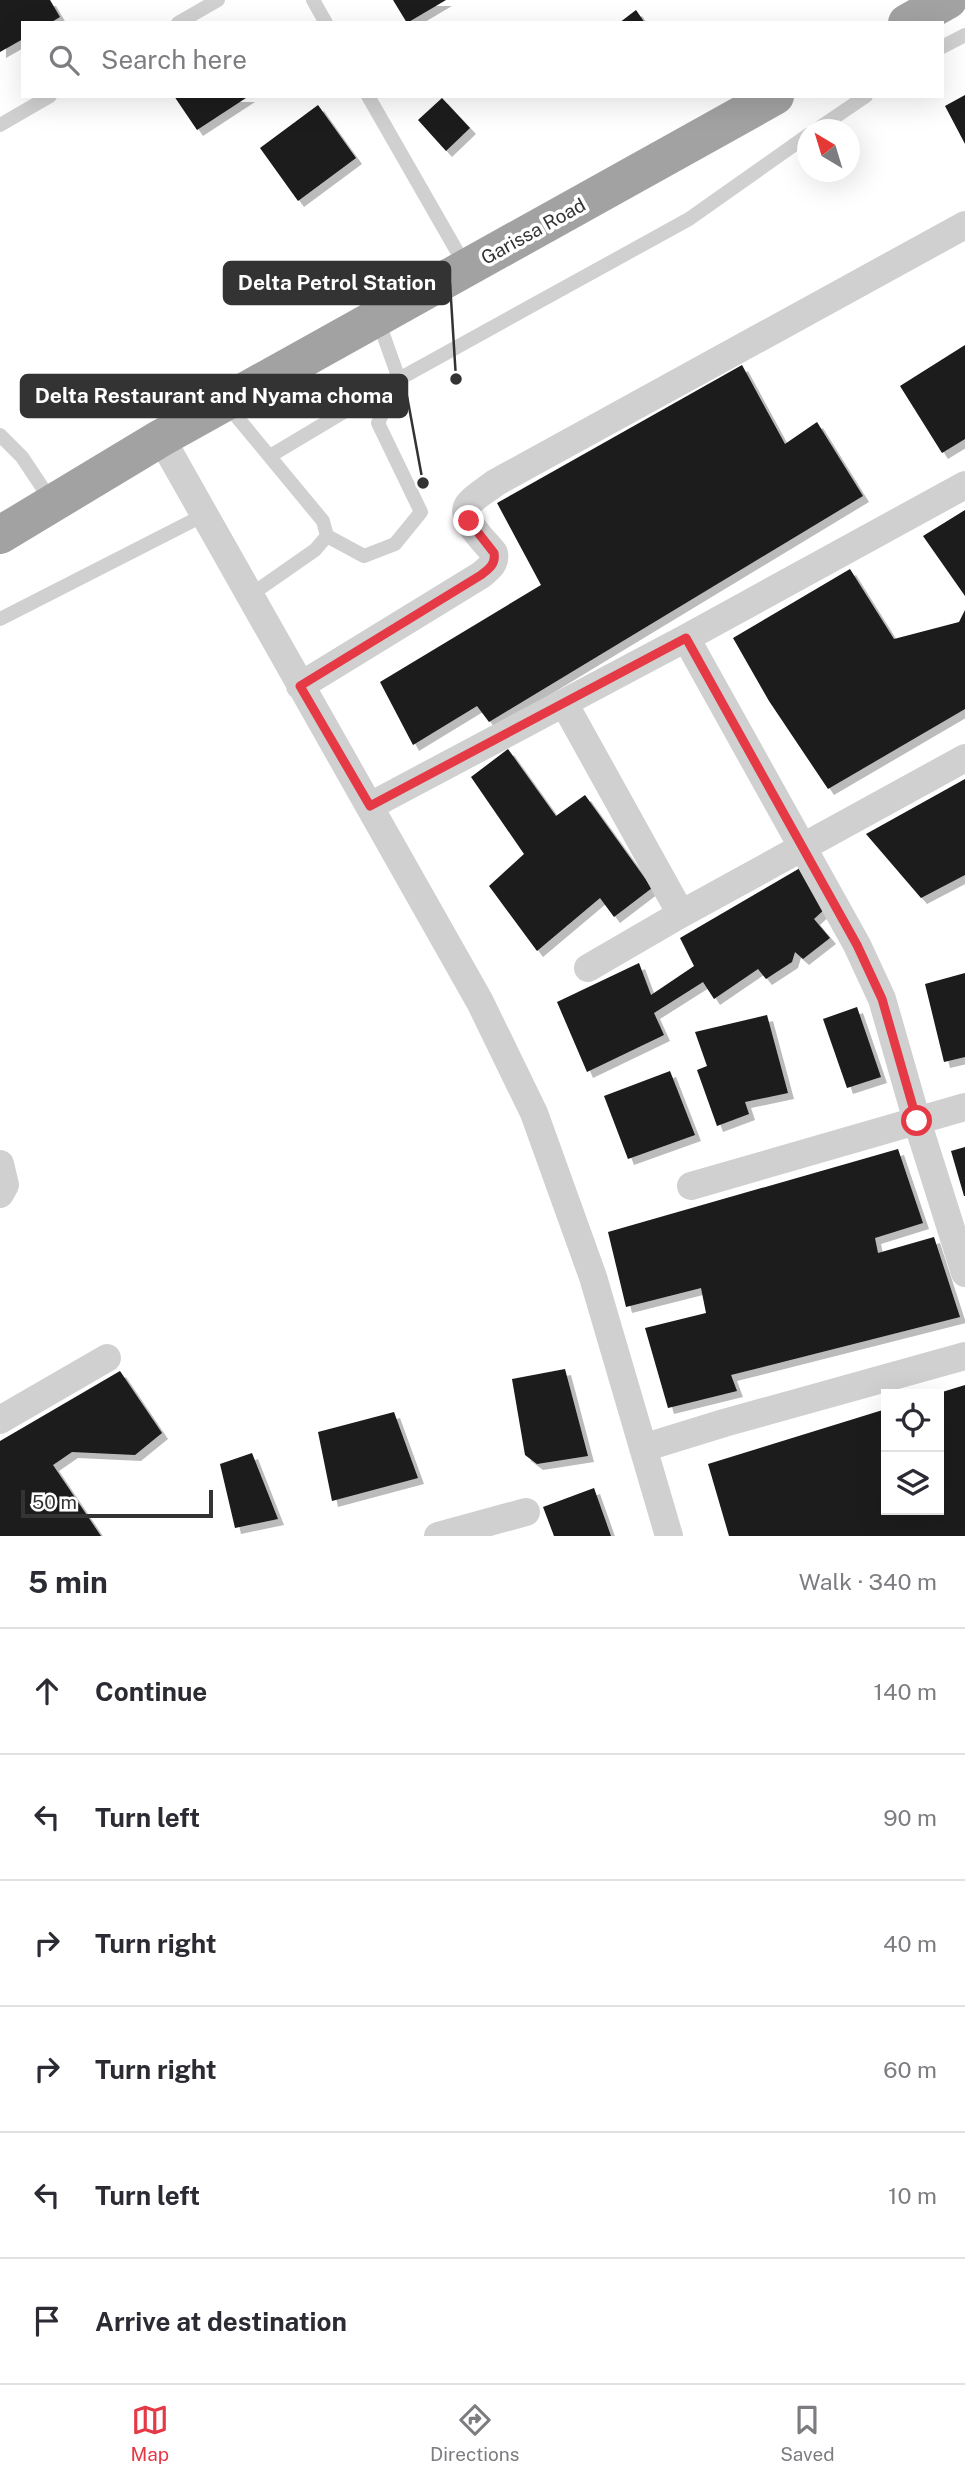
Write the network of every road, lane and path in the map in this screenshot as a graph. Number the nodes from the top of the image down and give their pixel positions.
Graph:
1 (218, 0) edge
2 (313, 0) edge
3 (948, 0) edge
4 (181, 21) edge
5 (325, 21) edge
6 (911, 21) edge
7 (965, 35) edge
8 (944, 46) edge
9 (47, 98) edge
10 (369, 98) edge
11 (771, 98) edge
12 (863, 98) edge
13 (832, 119) edge
14 (0, 125) edge
15 (797, 142) edge
16 (965, 225) edge
17 (467, 268) junction
18 (377, 318) junction
19 (399, 379) junction
20 (226, 403) junction
21 (0, 435) edge
22 (161, 438) junction
23 (270, 456) junction
24 (965, 485) edge
25 (53, 503) junction
26 (204, 515) junction
27 (0, 535) edge
28 (327, 536) junction
29 (250, 596) junction
30 (0, 619) edge
31 (686, 638) junction
32 (300, 686) junction
33 (564, 703) junction
34 (965, 758) edge
35 (370, 806) junction
36 (802, 847) junction
37 (681, 914) junction
38 (588, 968) dead end
39 (965, 1107) edge
40 (917, 1121) junction
41 (0, 1164) edge
42 (691, 1186) dead end
43 (0, 1194) edge
44 (965, 1273) edge
45 (965, 1356) edge
46 (107, 1358) dead end
47 (0, 1420) edge
48 (643, 1448) junction
49 (526, 1511) dead end
50 (438, 1536) edge
51 (668, 1536) edge

1 - 4 lane
2 - 5 lane
3 - 6 highway
7 - 8 lane
9 - 14 lane
10 - 17 lane
11 - 17 highway, Garissa Road
12 - 13 lane
15 - 19 lane
16 - 32 street
17 - 18 highway, Garissa Road
18 - 19 lane
18 - 20 highway, Garissa Road
19 - 23 lane
19 - 28 lane
20 - 22 highway, Garissa Road
20 - 23 lane
21 - 25 lane
22 - 25 highway, Garissa Road
22 - 26 street
23 - 28 lane
24 - 31 street
25 - 27 highway, Garissa Road
26 - 29 street
26 - 30 lane
28 - 29 lane
29 - 32 street
31 - 33 street
31 - 36 street
32 - 35 street
33 - 35 street
33 - 37 street
34 - 36 street
35 - 48 street
36 - 37 street
36 - 40 street
37 - 38 street
39 - 40 street
40 - 42 street
40 - 44 street
41 - 43 street
45 - 48 street
46 - 47 street
48 - 51 street
49 - 50 street

